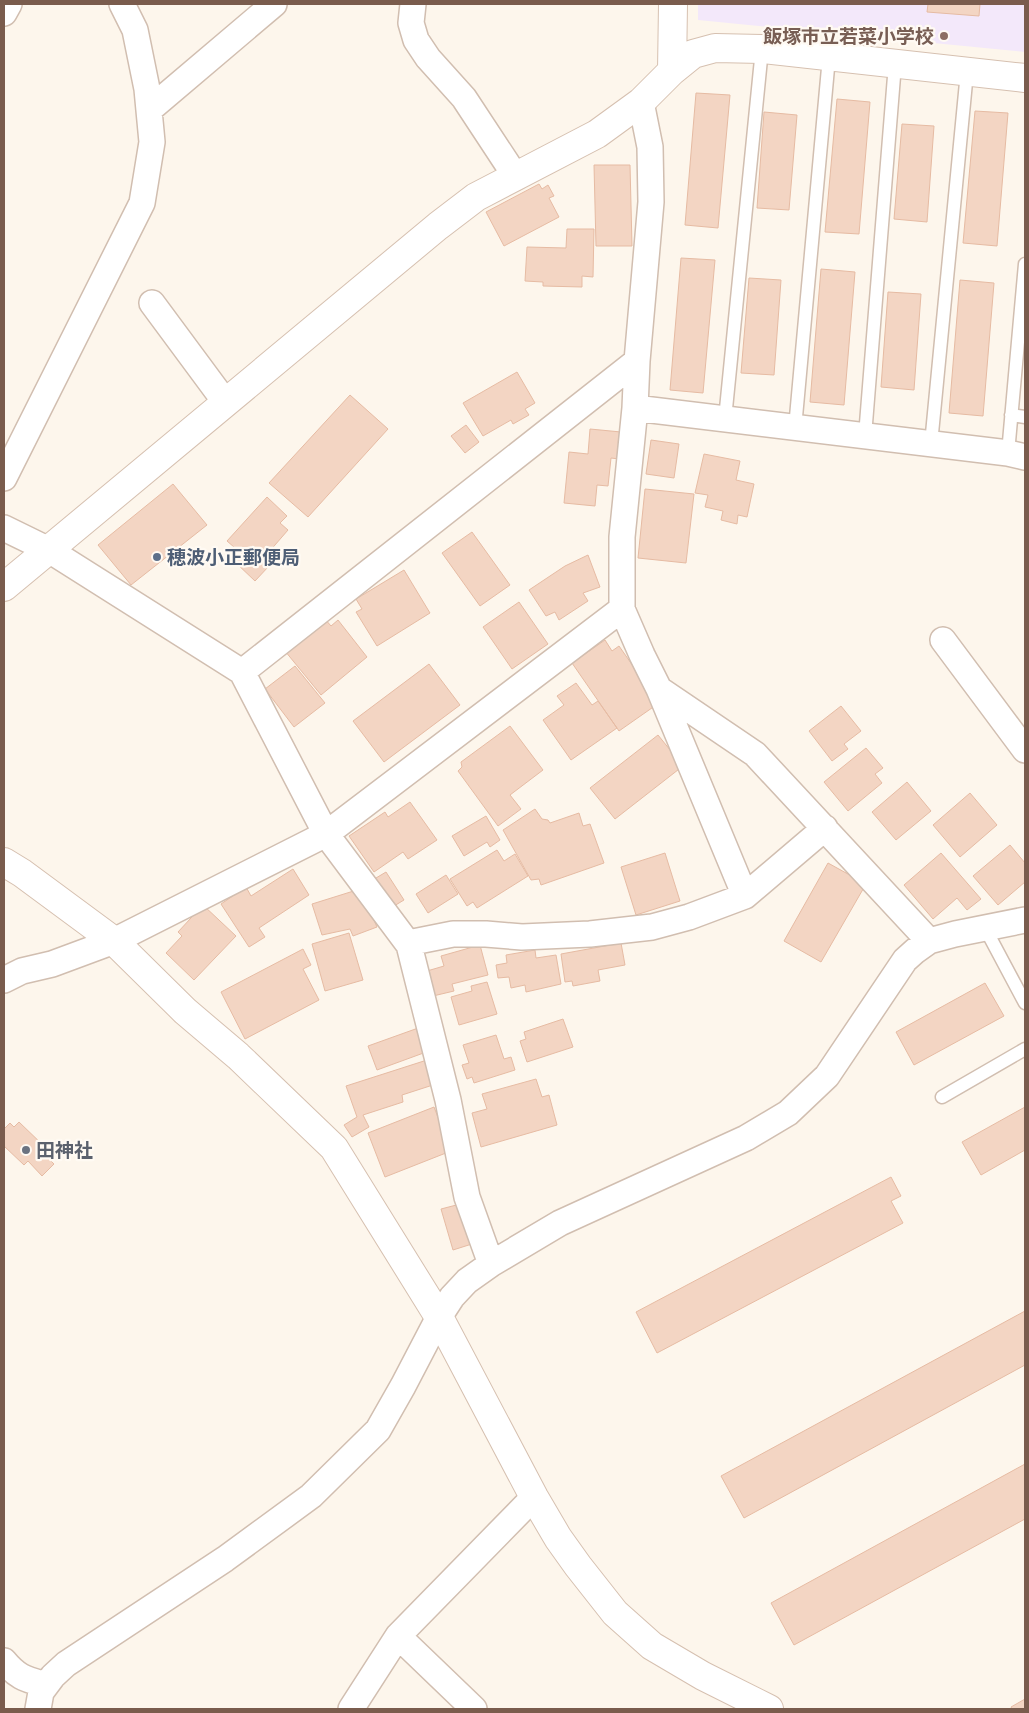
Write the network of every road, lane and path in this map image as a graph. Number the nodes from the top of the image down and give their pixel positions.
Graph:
1 (9, 4) edge
2 (122, 4) edge
3 (274, 4) edge
4 (413, 4) edge
5 (673, 4) edge
6 (4, 13) edge
7 (762, 49) junction
8 (829, 57) junction
9 (895, 64) junction
10 (672, 71) junction
11 (967, 72) junction
12 (1025, 78) edge
13 (641, 102) junction
14 (150, 110) junction
15 (516, 177) junction
16 (1025, 264) edge
17 (152, 302) dead end
18 (637, 361) junction
19 (226, 403) junction
20 (635, 408) junction
21 (1011, 415) junction
22 (1025, 417) edge
23 (725, 419) junction
24 (794, 428) junction
25 (865, 436) junction
26 (930, 444) junction
27 (1016, 455) edge
28 (4, 478) edge
29 (4, 528) edge
30 (49, 550) junction
31 (4, 588) edge
32 (622, 608) junction
33 (942, 640) dead end
34 (242, 672) junction
35 (659, 689) junction
36 (1025, 750) edge
37 (825, 828) junction
38 (326, 834) junction
39 (4, 862) edge
40 (745, 896) junction
41 (1025, 920) edge
42 (985, 928) junction
43 (114, 941) junction
44 (929, 941) junction
45 (408, 944) junction
46 (4, 980) edge
47 (1025, 1003) edge
48 (1025, 1050) edge
49 (942, 1097) dead end
50 (491, 1264) junction
51 (439, 1317) junction
52 (534, 1498) junction
53 (398, 1636) junction
54 (4, 1661) edge
55 (46, 1685) junction
56 (38, 1709) edge
57 (351, 1709) edge
58 (474, 1709) edge
59 (769, 1709) edge

1 - 6 street
2 - 14 street
3 - 14 street
4 - 15 street
5 - 10 street
7 - 8 street
7 - 10 street
7 - 23 lane
8 - 9 street
8 - 24 lane
9 - 11 street
9 - 25 lane
10 - 13 street
11 - 12 street
11 - 26 lane
13 - 15 street
13 - 18 street
14 - 28 street
15 - 19 street
16 - 21 lane
17 - 19 street
18 - 20 street
18 - 34 street
19 - 30 street
20 - 23 street
20 - 32 street
21 - 22 lane
21 - 27 lane
23 - 24 street
24 - 25 street
25 - 26 street
26 - 27 street
29 - 30 street
30 - 31 street
30 - 34 street
32 - 35 street
32 - 38 street
33 - 36 street
34 - 38 street
35 - 37 street
35 - 40 street
37 - 40 street
37 - 44 street
38 - 43 street
38 - 45 street
39 - 43 street
40 - 45 street
41 - 42 street
42 - 44 street
42 - 47 lane
43 - 46 street
43 - 51 street
44 - 50 street
45 - 50 street
48 - 49 lane
50 - 51 street
51 - 52 street
51 - 55 street
52 - 53 street
52 - 59 street
53 - 57 street
53 - 58 street
54 - 55 street
55 - 56 street

